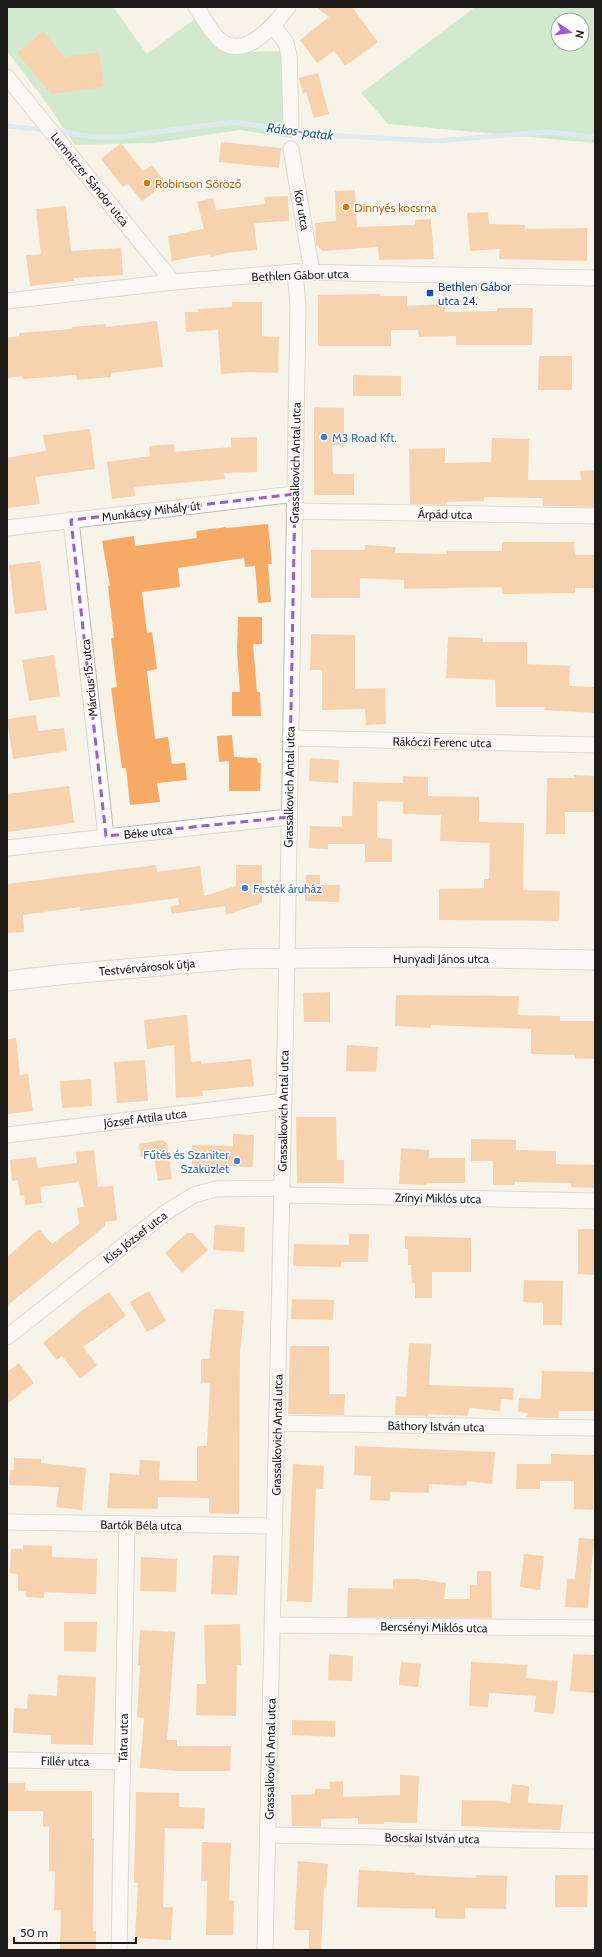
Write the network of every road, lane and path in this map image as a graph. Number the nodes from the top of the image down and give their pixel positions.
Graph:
1 (196, 7) edge
2 (288, 7) edge
3 (273, 25) junction
4 (7, 77) edge
5 (291, 125) dead end
6 (292, 149) dead end
7 (295, 272) junction
8 (312, 272) junction
9 (595, 278) edge
10 (173, 282) junction
11 (7, 301) edge
12 (295, 494) junction
13 (294, 511) junction
14 (595, 516) edge
15 (71, 520) junction
16 (7, 528) edge
17 (290, 738) junction
18 (595, 745) edge
19 (289, 817) junction
20 (106, 836) junction
21 (7, 848) edge
22 (287, 958) junction
23 (595, 960) edge
24 (7, 981) edge
25 (284, 1101) junction
26 (7, 1135) edge
27 (282, 1192) junction
28 (595, 1201) edge
29 (7, 1337) edge
30 (277, 1423) junction
31 (595, 1428) edge
32 (7, 1522) edge
33 (127, 1525) junction
34 (275, 1526) junction
35 (273, 1625) junction
36 (595, 1628) edge
37 (7, 1760) edge
38 (123, 1762) junction
39 (268, 1835) junction
40 (595, 1841) edge
41 (120, 1950) edge
42 (266, 1950) edge

1 - 3 street
2 - 3 street
3 - 5 street
4 - 10 street, Lumniczer Sándor utca
6 - 8 street, Kör utca
7 - 8 street, Bethlen Gábor utca
7 - 10 street, Bethlen Gábor utca
7 - 12 street, Grassalkovich Antal utca
8 - 9 street, Bethlen Gábor utca
10 - 11 street, Bethlen Gábor utca
12 - 13 street, Grassalkovich Antal utca
12 - 15 street, Munkácsy Mihály út
13 - 14 street, Árpád utca
13 - 17 street, Grassalkovich Antal utca
15 - 16 street, Munkácsy Mihály út
15 - 20 street, Március 15. utca
17 - 18 street, Rákóczi Ferenc utca
17 - 19 street, Grassalkovich Antal utca
19 - 20 street, Béke utca
19 - 22 street, Grassalkovich Antal utca
20 - 21 street, Béke utca
22 - 23 street, Hunyadi János utca
22 - 24 street, Testvérvárosok útja
22 - 25 street, Grassalkovich Antal utca
25 - 26 street, József Attila utca
25 - 27 street, Grassalkovich Antal utca
27 - 28 street, Zrínyi Miklós utca
27 - 29 street, Kiss József utca
27 - 30 street, Grassalkovich Antal utca
30 - 31 street, Báthory István utca
30 - 34 street, Grassalkovich Antal utca
32 - 33 street, Bartók Béla utca
33 - 34 street, Bartók Béla utca
33 - 38 street, Tátra utca
34 - 35 street, Grassalkovich Antal utca
35 - 36 street, Bercsényi Miklós utca
35 - 39 street, Grassalkovich Antal utca
37 - 38 street, Fillér utca
38 - 41 street, Tátra utca
39 - 40 street, Bocskai István utca
39 - 42 street, Grassalkovich Antal utca

